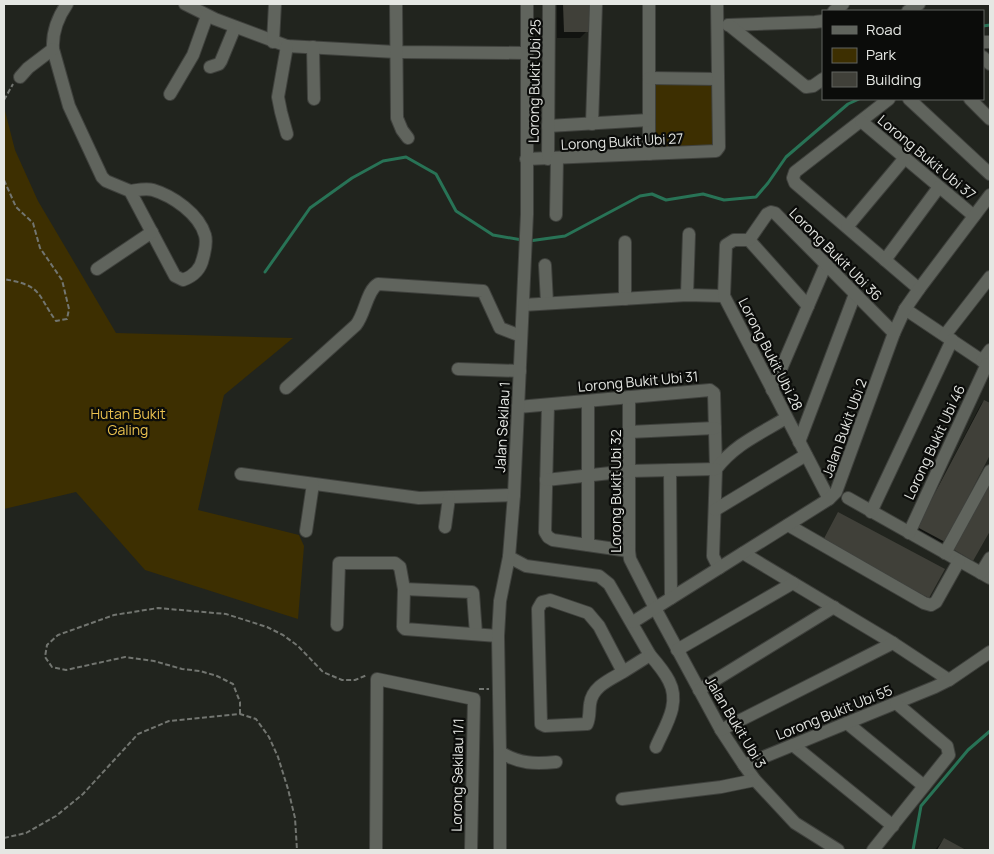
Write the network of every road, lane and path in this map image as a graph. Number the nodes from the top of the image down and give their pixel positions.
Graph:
1 (67, 4) edge
2 (185, 4) edge
3 (275, 4) edge
4 (396, 4) edge
5 (527, 4) edge
6 (550, 4) edge
7 (596, 4) edge
8 (649, 4) edge
9 (717, 4) edge
10 (207, 16) junction
11 (822, 20) edge
12 (723, 25) junction
13 (235, 27) junction
14 (273, 42) junction
15 (287, 46) junction
16 (313, 47) junction
17 (53, 49) junction
18 (396, 52) junction
19 (526, 53) junction
20 (210, 67) dead end
21 (20, 76) joint
22 (649, 78) junction
23 (718, 79) junction
24 (822, 79) edge
25 (170, 94) dead end
26 (314, 99) dead end
27 (4, 100) edge
28 (889, 100) edge
29 (910, 100) edge
30 (971, 100) edge
31 (990, 118) edge
32 (649, 120) junction
33 (861, 121) junction
34 (592, 124) junction
35 (548, 126) junction
36 (287, 134) dead end
37 (408, 138) dead end
38 (649, 154) junction
39 (526, 159) junction
40 (552, 159) junction
41 (904, 159) junction
42 (990, 174) edge
43 (4, 180) edge
44 (939, 188) junction
45 (130, 191) junction
46 (990, 195) edge
47 (556, 215) dead end
48 (974, 216) junction
49 (847, 227) junction
50 (152, 232) junction
51 (689, 234) dead end
52 (749, 240) junction
53 (625, 242) dead end
54 (885, 260) junction
55 (826, 264) junction
56 (545, 265) dead end
57 (96, 269) dead end
58 (990, 277) edge
59 (4, 279) edge
60 (919, 289) junction
61 (855, 294) junction
62 (688, 295) junction
63 (724, 296) junction
64 (624, 299) junction
65 (547, 303) junction
66 (522, 305) junction
67 (808, 306) junction
68 (905, 309) junction
69 (894, 333) junction
70 (521, 336) junction
71 (948, 338) junction
72 (987, 360) edge
73 (458, 369) dead end
74 (520, 371) junction
75 (286, 388) dead end
76 (772, 390) junction
77 (629, 397) junction
78 (588, 401) junction
79 (548, 405) junction
80 (518, 408) junction
81 (786, 418) junction
82 (715, 428) junction
83 (629, 432) junction
84 (799, 442) junction
85 (806, 456) junction
86 (716, 469) junction
87 (670, 470) junction
88 (629, 471) junction
89 (990, 471) edge
90 (241, 474) dead end
91 (588, 476) junction
92 (546, 480) junction
93 (314, 484) junction
94 (514, 495) junction
95 (449, 498) junction
96 (848, 498) dead end
97 (829, 500) junction
98 (715, 510) junction
99 (871, 512) junction
100 (788, 525) junction
101 (445, 527) dead end
102 (306, 531) dead end
103 (909, 533) junction
104 (588, 545) junction
105 (629, 551) junction
106 (743, 553) junction
107 (945, 553) junction
108 (508, 557) junction
109 (990, 558) edge
110 (959, 561) junction
111 (719, 568) junction
112 (986, 575) edge
113 (793, 583) junction
114 (404, 589) junction
115 (672, 598) junction
116 (834, 607) junction
117 (655, 608) junction
118 (633, 622) junction
119 (337, 626) dead end
120 (476, 634) junction
121 (498, 636) junction
122 (893, 643) junction
123 (677, 650) junction
124 (990, 652) edge
125 (650, 655) junction
126 (623, 672) junction
127 (374, 674) dead end
128 (949, 680) junction
129 (499, 688) junction
130 (699, 690) junction
131 (474, 694) junction
132 (896, 703) junction
133 (240, 714) junction
134 (847, 723) junction
135 (721, 730) junction
136 (793, 745) junction
137 (656, 747) dead end
138 (500, 752) junction
139 (556, 762) dead end
140 (744, 765) junction
141 (755, 780) junction
142 (924, 786) junction
143 (622, 799) dead end
144 (893, 826) junction
145 (4, 838) edge
146 (297, 850) edge
147 (376, 850) edge
148 (471, 850) edge
149 (500, 850) edge
150 (838, 850) edge
151 (873, 850) edge

1 - 17 street
2 - 10 street
3 - 14 street
4 - 18 street
5 - 19 street, Jalan Sekilau 1
6 - 35 street, Lorong Bukit Ubi 25
7 - 34 street
8 - 22 street
9 - 12 street
10 - 13 street
10 - 25 street
11 - 12 street
12 - 23 street
12 - 24 street
13 - 14 street
13 - 20 street
14 - 15 street
15 - 16 street
15 - 36 street
16 - 18 street
16 - 26 street
17 - 21 street
17 - 45 street
18 - 19 street
18 - 37 street
19 - 39 street, Jalan Sekilau 1
21 - 27 path
22 - 23 street
22 - 32 street
23 - 38 street, Lorong Bukit Ubi 27
28 - 33 street
29 - 42 street
30 - 31 street
32 - 34 street
32 - 38 street
33 - 41 street, Lorong Bukit Ubi 37
33 - 49 street
34 - 35 street
35 - 40 street, Lorong Bukit Ubi 25
38 - 40 street, Lorong Bukit Ubi 27
39 - 40 street, Lorong Bukit Ubi 27
39 - 66 street, Jalan Sekilau 1
40 - 47 street, Lorong Bukit Ubi 25
41 - 44 street, Lorong Bukit Ubi 37
41 - 49 street
43 - 59 path
44 - 48 street, Lorong Bukit Ubi 37
44 - 54 street
45 - 50 street
45 - 50 street
46 - 48 street, Jalan Bukit Ubi 2
48 - 60 street, Jalan Bukit Ubi 2
49 - 54 street
50 - 57 street
51 - 62 street
52 - 55 street, Lorong Bukit Ubi 36
52 - 63 street
52 - 67 street
53 - 64 street
54 - 60 street
55 - 61 street, Lorong Bukit Ubi 36
55 - 67 street
56 - 65 street
58 - 71 street
60 - 68 street, Jalan Bukit Ubi 2
61 - 69 street, Lorong Bukit Ubi 36
61 - 84 street
62 - 63 street, Lorong Bukit Ubi 28
62 - 64 street, Lorong Bukit Ubi 28
63 - 76 street, Lorong Bukit Ubi 28
64 - 65 street, Lorong Bukit Ubi 28
65 - 66 street, Lorong Bukit Ubi 28
66 - 70 street, Jalan Sekilau 1
67 - 76 street
68 - 69 street, Jalan Bukit Ubi 2
68 - 71 street
69 - 97 street, Jalan Bukit Ubi 2
70 - 74 street, Jalan Sekilau 1
70 - 75 street
71 - 72 street
71 - 99 street
72 - 103 street, Lorong Bukit Ubi 46
73 - 74 street
74 - 80 street, Jalan Sekilau 1
76 - 81 street, Lorong Bukit Ubi 28
77 - 78 street, Lorong Bukit Ubi 31
77 - 82 street, Lorong Bukit Ubi 31
77 - 83 street, Lorong Bukit Ubi 32
78 - 79 street, Lorong Bukit Ubi 31
78 - 91 street
79 - 80 street, Lorong Bukit Ubi 31
79 - 92 street
80 - 94 street, Jalan Sekilau 1
81 - 84 street, Lorong Bukit Ubi 28
81 - 86 street
82 - 83 street
82 - 86 street, Lorong Bukit Ubi 31
83 - 88 street, Lorong Bukit Ubi 32
84 - 85 street, Lorong Bukit Ubi 28
85 - 97 street, Lorong Bukit Ubi 28
85 - 98 street
86 - 87 street
86 - 98 street, Lorong Bukit Ubi 31
87 - 88 street
87 - 115 street
88 - 91 street
88 - 105 street, Lorong Bukit Ubi 32
89 - 107 street
90 - 93 street
91 - 92 street
91 - 104 street
92 - 104 street
93 - 95 street
93 - 102 street
94 - 95 street
94 - 108 street, Jalan Sekilau 1
95 - 101 street
96 - 99 street
97 - 100 street, Jalan Bukit Ubi 2
98 - 111 street, Lorong Bukit Ubi 31
99 - 103 street
100 - 106 street, Jalan Bukit Ubi 2
100 - 110 street
103 - 107 street
104 - 105 street
105 - 117 street, Lorong Bukit Ubi 32
106 - 111 street, Jalan Bukit Ubi 2
106 - 113 street
107 - 110 street
108 - 118 street
108 - 121 street, Jalan Sekilau 1
109 - 112 street
110 - 112 street
111 - 115 street, Jalan Bukit Ubi 2
113 - 116 street
113 - 123 street
114 - 119 street
114 - 120 street
114 - 120 street
115 - 117 street, Jalan Bukit Ubi 2
116 - 122 street
116 - 130 street
117 - 118 street, Jalan Bukit Ubi 2
117 - 123 street, Jalan Bukit Ubi 3
118 - 125 street
120 - 121 street
121 - 129 street, Jalan Sekilau 1
122 - 128 street
122 - 135 street
123 - 130 street, Jalan Bukit Ubi 3
124 - 128 street, Lorong Bukit Ubi 55
125 - 126 street
125 - 137 street
126 - 126 street
127 - 133 path
128 - 132 street, Lorong Bukit Ubi 55
129 - 131 path
129 - 138 street, Jalan Sekilau 1
130 - 135 street, Jalan Bukit Ubi 3
131 - 147 street
131 - 148 street, Lorong Sekilau 1/1
132 - 134 street, Lorong Bukit Ubi 55
132 - 142 street
133 - 145 path
133 - 146 path
134 - 136 street, Lorong Bukit Ubi 55
134 - 142 street
135 - 140 street, Jalan Bukit Ubi 3
136 - 140 street, Lorong Bukit Ubi 55
136 - 144 street
138 - 139 street
138 - 149 street, Jalan Sekilau 1
140 - 141 street, Jalan Bukit Ubi 3
141 - 143 street
141 - 150 street, Jalan Bukit Ubi 3
142 - 144 street
144 - 151 street

